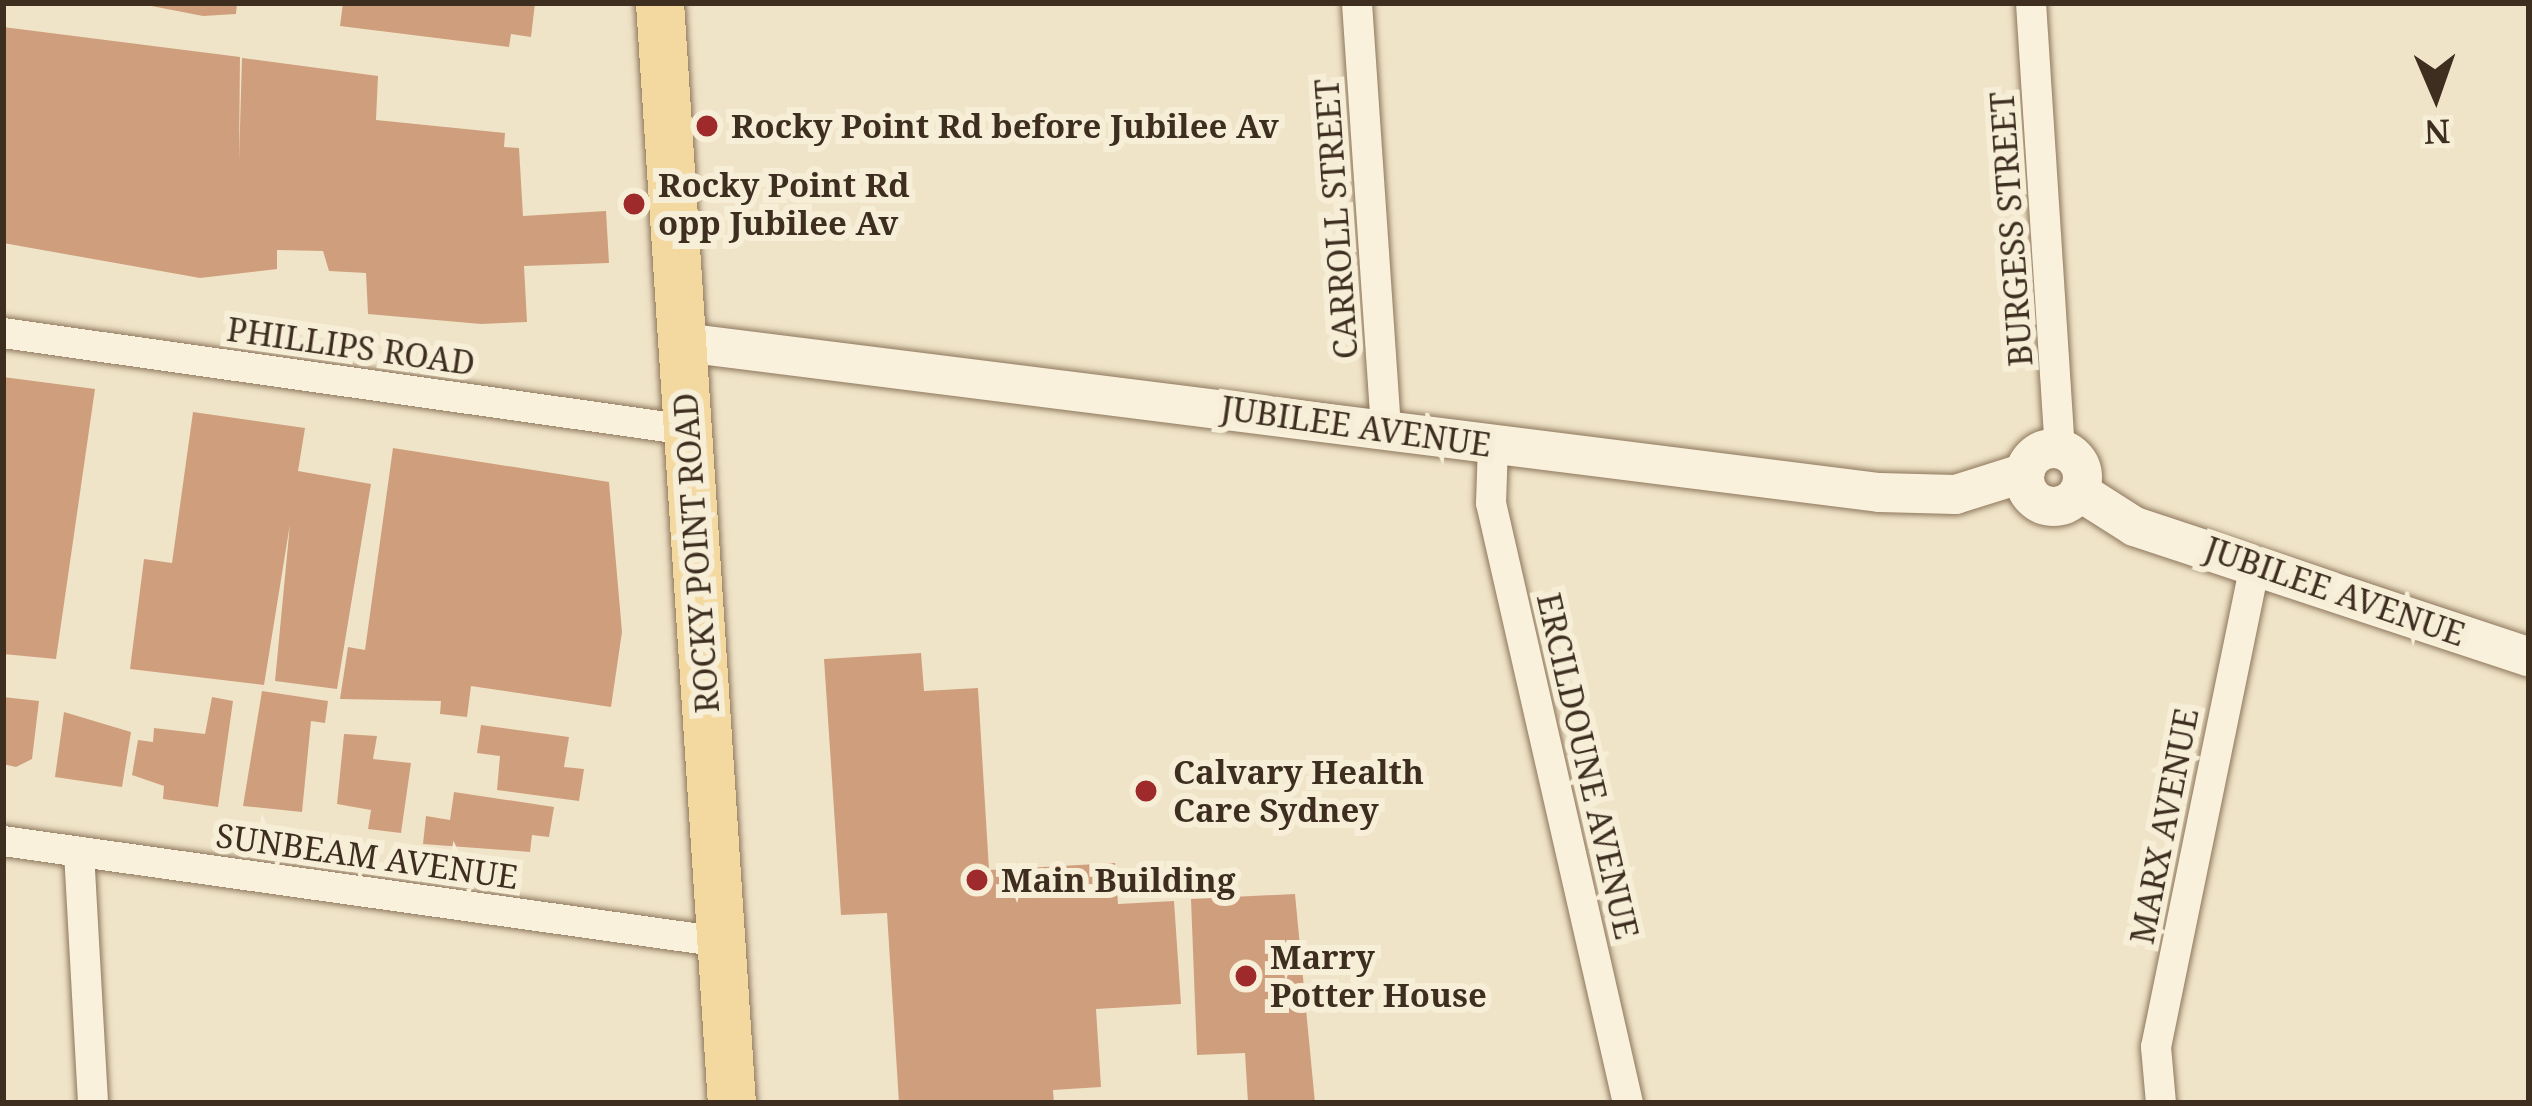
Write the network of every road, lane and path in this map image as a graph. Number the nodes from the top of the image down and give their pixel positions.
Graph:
1 (660, 3) edge
2 (1357, 3) edge
3 (2031, 3) edge
4 (3, 333) edge
5 (683, 342) junction
6 (688, 430) junction
7 (1386, 430) junction
8 (1493, 444) junction
9 (2060, 449) junction
10 (2025, 472) junction
11 (2079, 490) junction
12 (2255, 563) junction
13 (2529, 657) edge
14 (3, 841) edge
15 (79, 852) junction
16 (722, 943) junction
17 (93, 1103) edge
18 (732, 1103) edge
19 (1628, 1103) edge
20 (2161, 1103) edge

1 - 5 main road, ROCKY POINT ROAD
2 - 7 street, CARROLL STREET
3 - 9 street, BURGESS STREET
4 - 6 street, PHILLIPS ROAD
5 - 6 main road, ROCKY POINT ROAD
5 - 7 street, JUBILEE AVENUE
6 - 16 main road, ROCKY POINT ROAD
7 - 8 street, JUBILEE AVENUE
8 - 10 street, JUBILEE AVENUE
8 - 19 street, ERCILDOUNE AVENUE
9 - 10 street
9 - 11 street
10 - 11 street
11 - 12 street, JUBILEE AVENUE
12 - 13 street, JUBILEE AVENUE
12 - 20 street, MARX AVENUE
14 - 15 street, SUNBEAM AVENUE
15 - 16 street, SUNBEAM AVENUE
15 - 17 street
16 - 18 main road, ROCKY POINT ROAD

